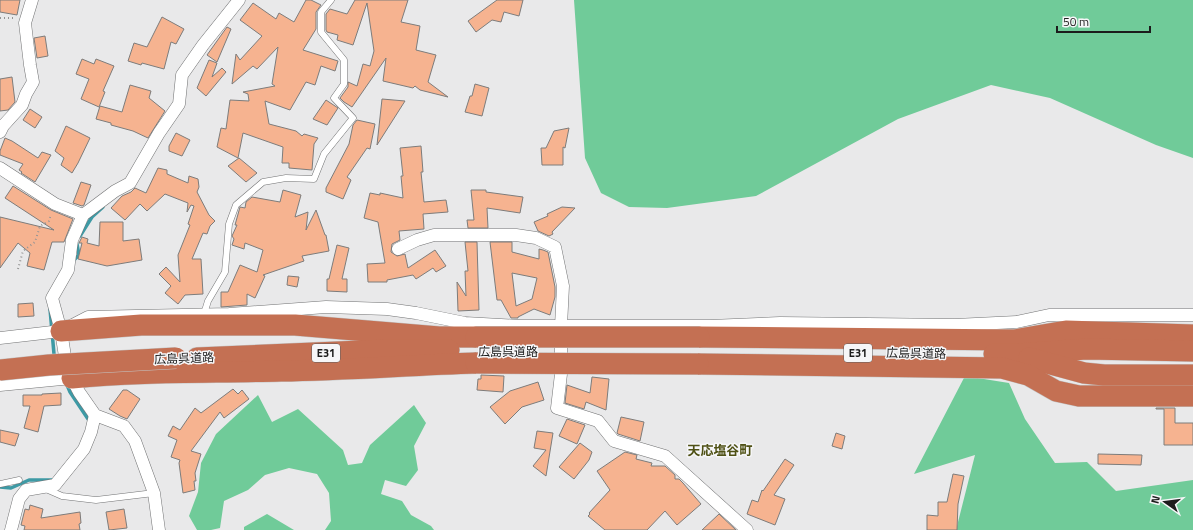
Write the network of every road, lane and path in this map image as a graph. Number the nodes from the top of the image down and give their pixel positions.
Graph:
1 (32, 0) edge
2 (239, 0) edge
3 (331, 0) edge
4 (0, 132) edge
5 (0, 168) edge
6 (55, 204) junction
7 (83, 215) junction
8 (398, 249) dead end
9 (18, 269) dead end
10 (204, 314) junction
11 (1193, 315) edge
12 (561, 326) junction
13 (61, 331) junction
14 (1193, 335) edge
15 (0, 338) edge
16 (476, 350) junction
17 (699, 351) junction
18 (1193, 351) edge
19 (1017, 354) junction
20 (0, 370) edge
21 (1193, 375) edge
22 (72, 378) junction
23 (0, 385) edge
24 (1193, 396) edge
25 (96, 415) junction
26 (0, 484) edge
27 (44, 488) junction
28 (26, 490) junction
29 (154, 492) junction
30 (11, 530) edge
31 (160, 530) edge
32 (747, 530) edge

1 - 4 street
2 - 7 street
3 - 10 lane
5 - 6 street
6 - 7 street
6 - 9 path
7 - 13 street
8 - 12 street
10 - 12 street
10 - 13 street
11 - 12 street
12 - 32 street
13 - 15 street
13 - 16 highway
13 - 22 street
14 - 17 highway
16 - 17 highway, bridge
16 - 20 highway, 広島呉道路 / E31, bridge
16 - 22 highway
17 - 19 highway, 広島呉道路 / E31
17 - 24 highway
18 - 19 highway, 広島呉道路 / E31
19 - 21 highway, 広島呉道路 / E31
22 - 23 street
22 - 25 street
25 - 27 street
25 - 29 street
26 - 28 lane
27 - 28 street
27 - 29 lane
28 - 30 street
29 - 31 street

